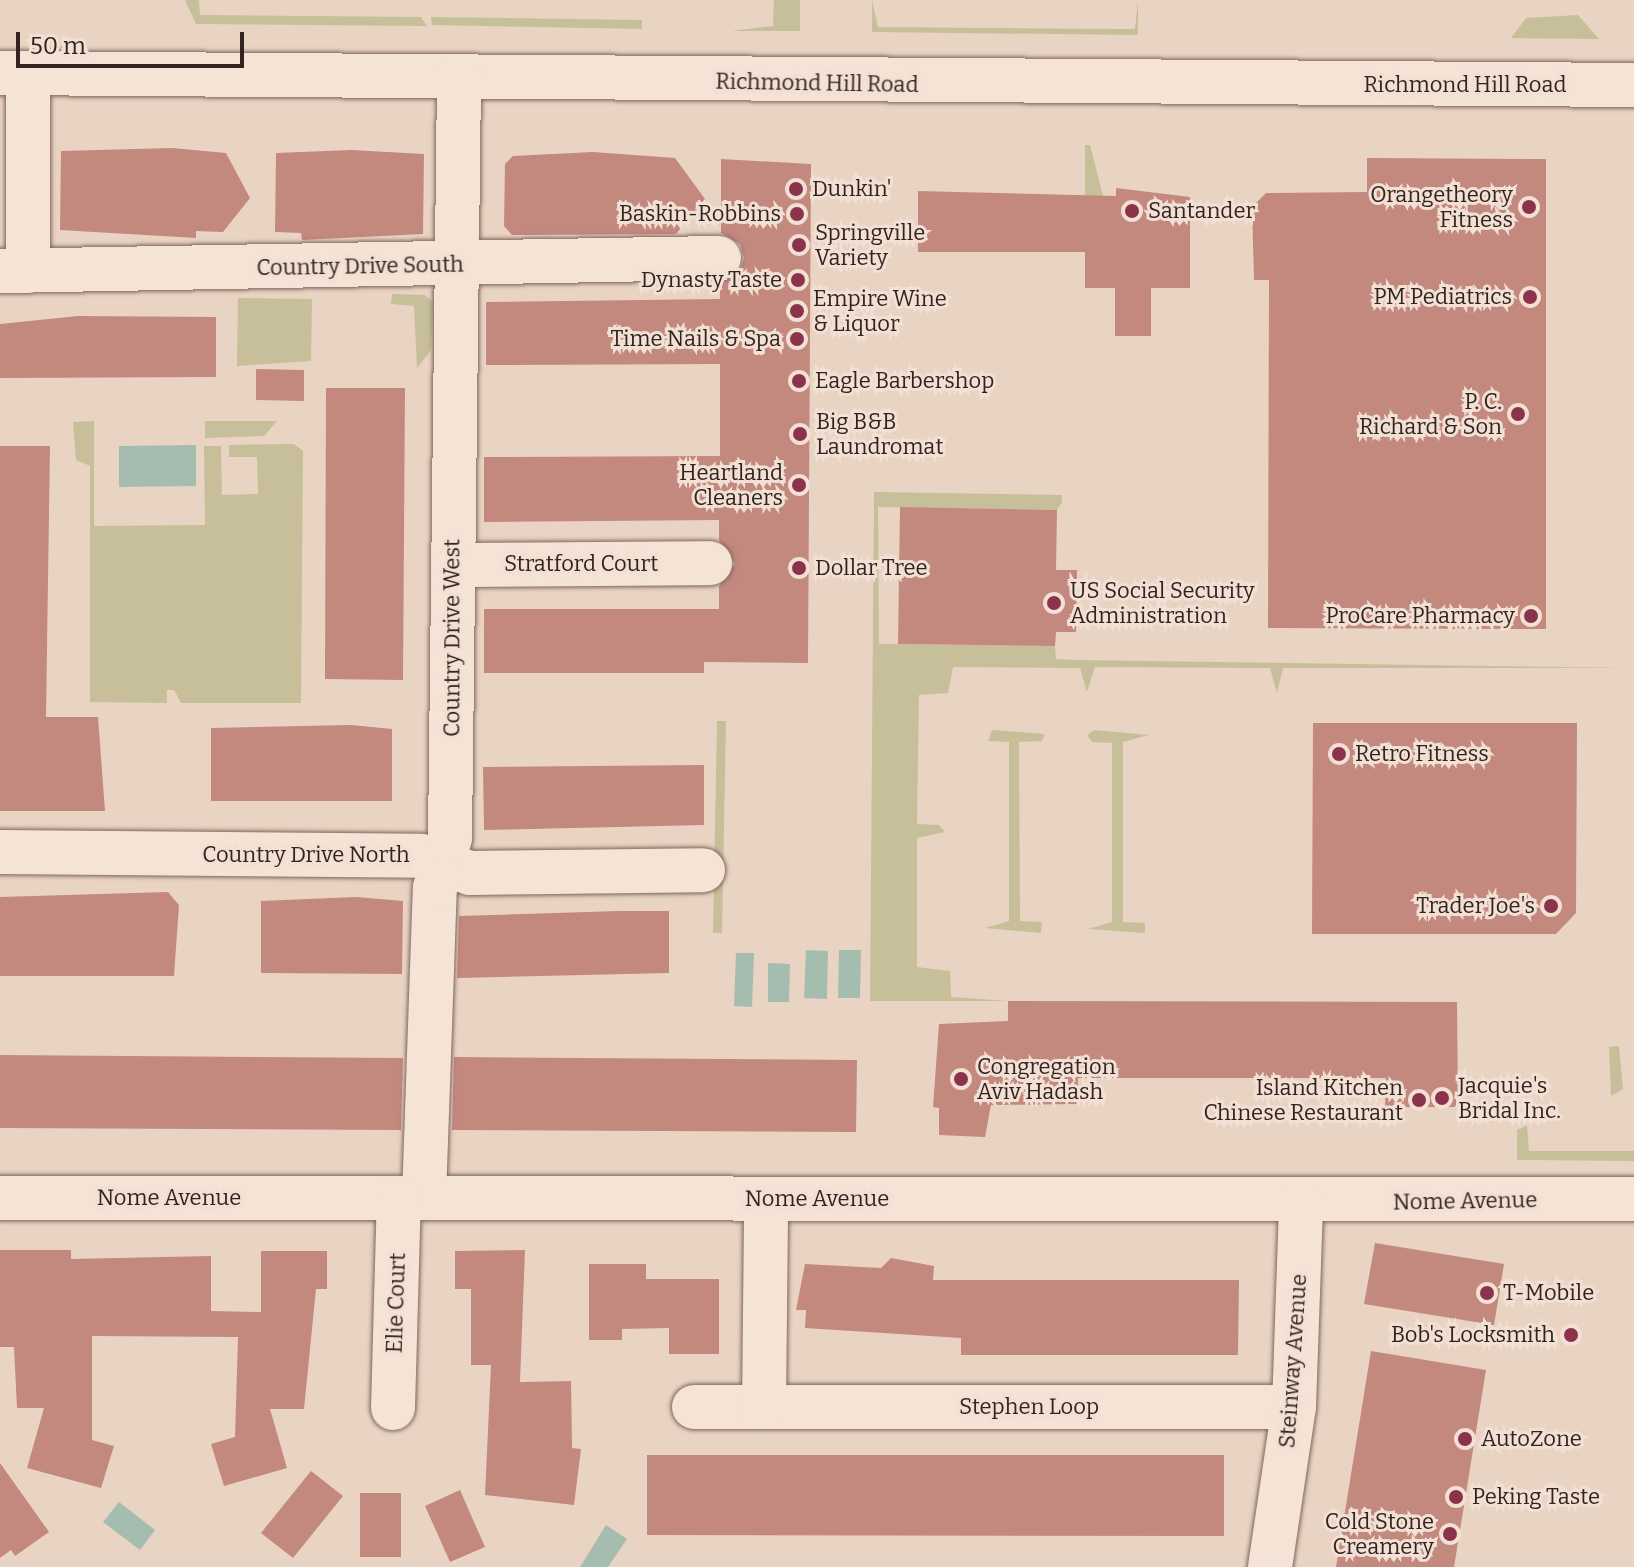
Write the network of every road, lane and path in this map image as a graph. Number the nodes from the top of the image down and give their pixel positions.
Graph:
1 (14, 74) edge
2 (459, 76) junction
3 (1634, 85) edge
4 (719, 258) dead end
5 (456, 264) junction
6 (14, 271) edge
7 (710, 563) dead end
8 (453, 565) junction
9 (0, 852) edge
10 (441, 860) junction
11 (703, 870) dead end
12 (0, 1198) edge
13 (412, 1198) junction
14 (766, 1199) junction
15 (1634, 1199) edge
16 (1301, 1202) junction
17 (694, 1407) dead end
18 (764, 1407) junction
19 (1294, 1407) junction
20 (393, 1408) dead end
21 (1270, 1567) edge

1 - 2 street, Richmond Hill Road
1 - 6 street
2 - 3 street, Richmond Hill Road
2 - 5 street, Country Drive West
4 - 5 street, Country Drive South
5 - 6 street, Country Drive South
5 - 8 street, Country Drive West
7 - 8 street, Stratford Court
8 - 10 street, Country Drive West
9 - 10 street, Country Drive North
10 - 11 street, Country Drive North
10 - 13 street, Country Drive West
12 - 13 street, Nome Avenue
13 - 14 street, Nome Avenue
13 - 20 street, Elie Court
14 - 16 street, Nome Avenue
14 - 18 street
15 - 16 street, Nome Avenue
16 - 19 street, Steinway Avenue
17 - 18 street, Stephen Loop
18 - 19 street, Stephen Loop
19 - 21 street, Steinway Avenue

